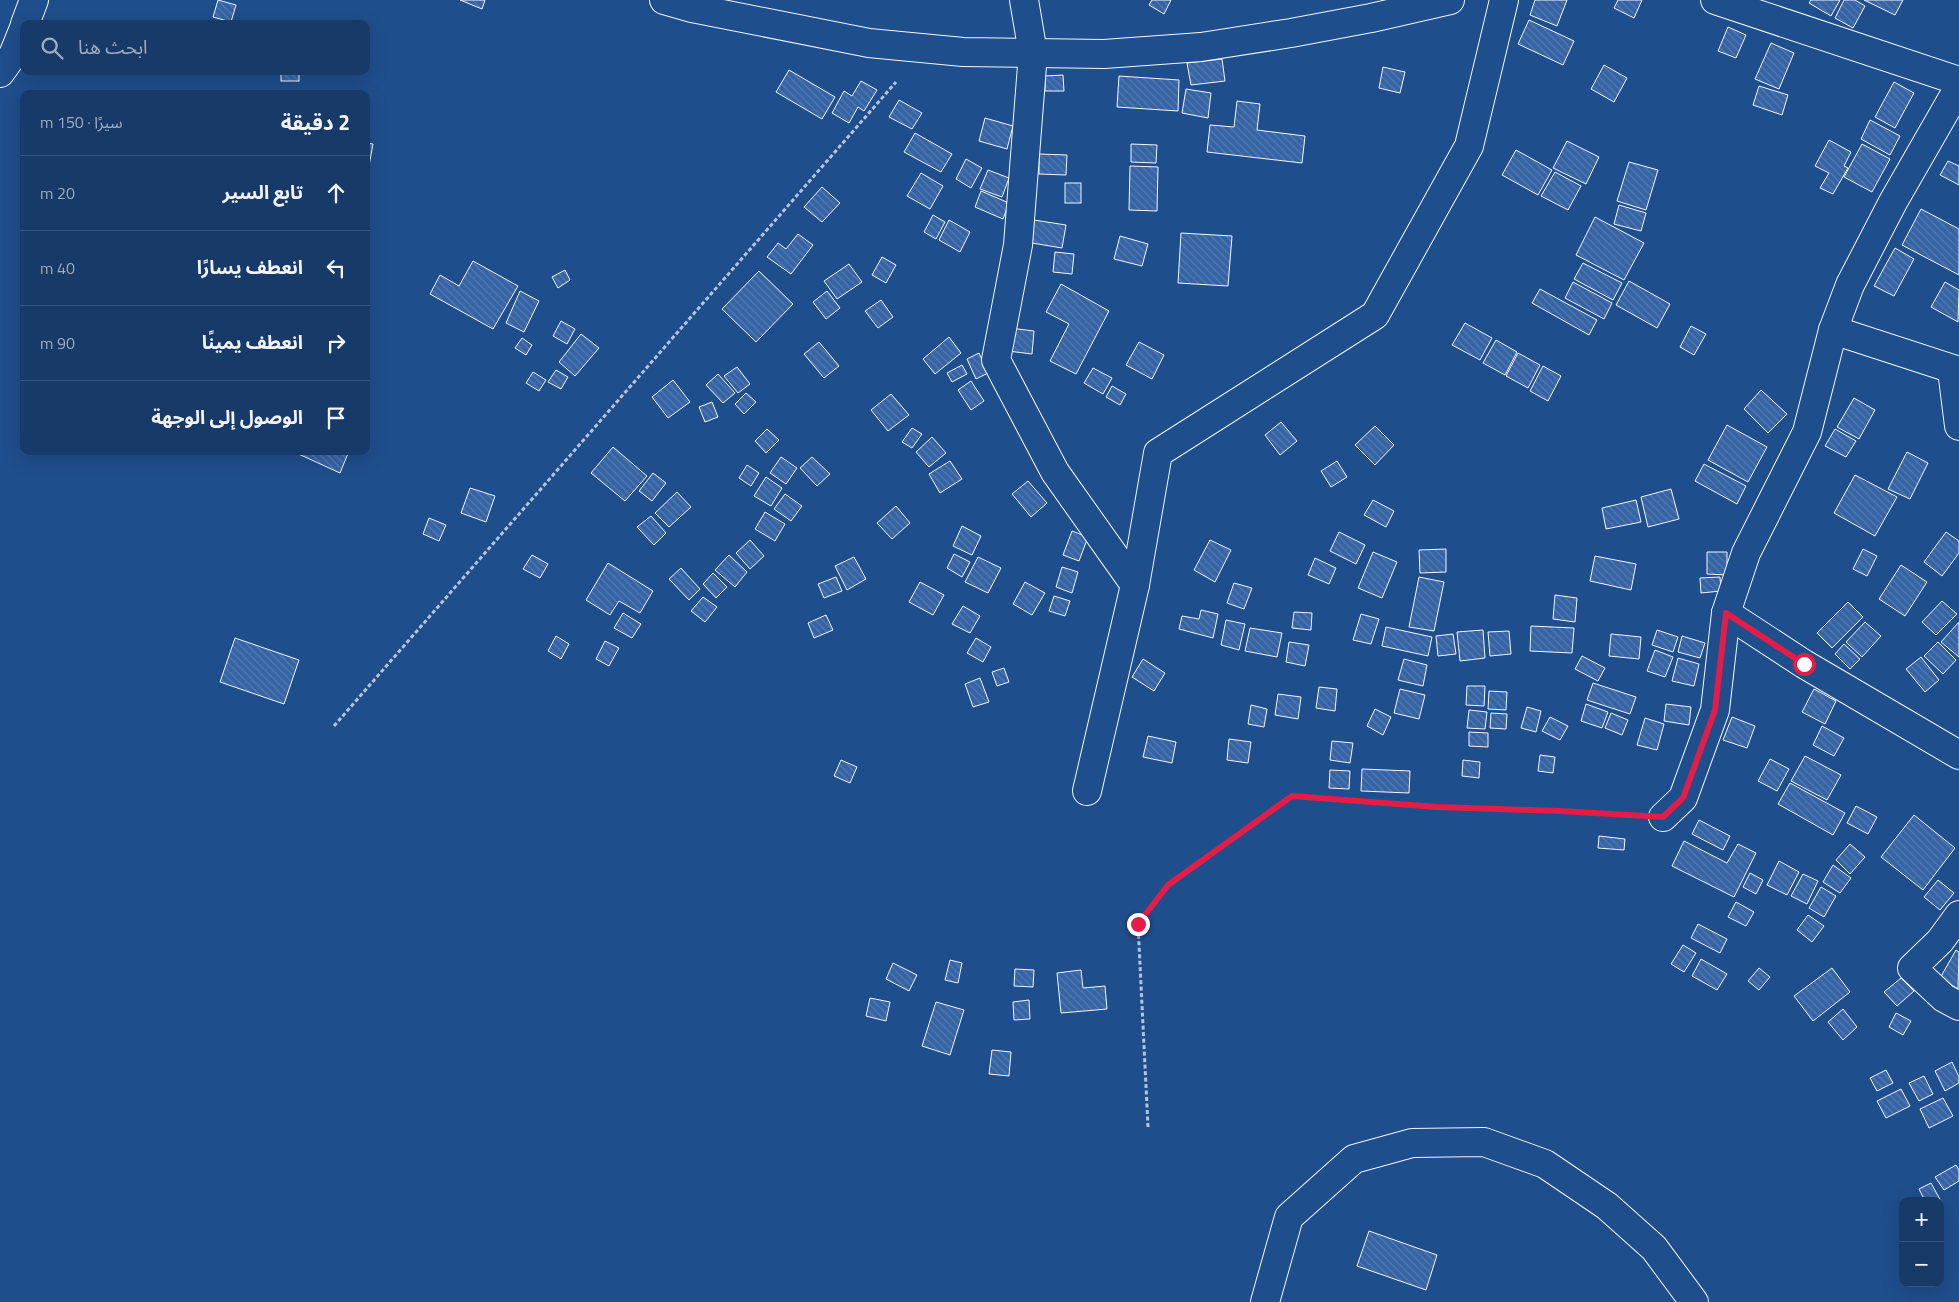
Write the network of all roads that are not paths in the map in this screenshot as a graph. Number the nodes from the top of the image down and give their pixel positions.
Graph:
1 (34, 0) edge
2 (664, 0) edge
3 (1024, 0) edge
4 (1450, 0) edge
5 (1504, 0) edge
6 (1715, 0) edge
7 (26, 20) edge
8 (20, 38) edge
9 (1033, 53) junction
10 (0, 73) edge
11 (1959, 81) edge
12 (1959, 87) edge
13 (1833, 330) junction
14 (1956, 371) edge
15 (1959, 426) edge
16 (1136, 585) junction
17 (1726, 613) junction
18 (1959, 755) edge
19 (1087, 791) dead end
20 (1663, 817) road end
21 (1959, 915) edge
22 (1959, 1006) edge
23 (1265, 1302) edge
24 (1694, 1302) edge

1 - 7 street
2 - 9 street
3 - 9 street
4 - 9 street
5 - 16 street
6 - 11 street
8 - 10 street
9 - 16 street
12 - 13 street
13 - 14 street
13 - 17 street
14 - 15 street
16 - 19 street
17 - 18 street
17 - 20 street
21 - 22 street
23 - 24 street

